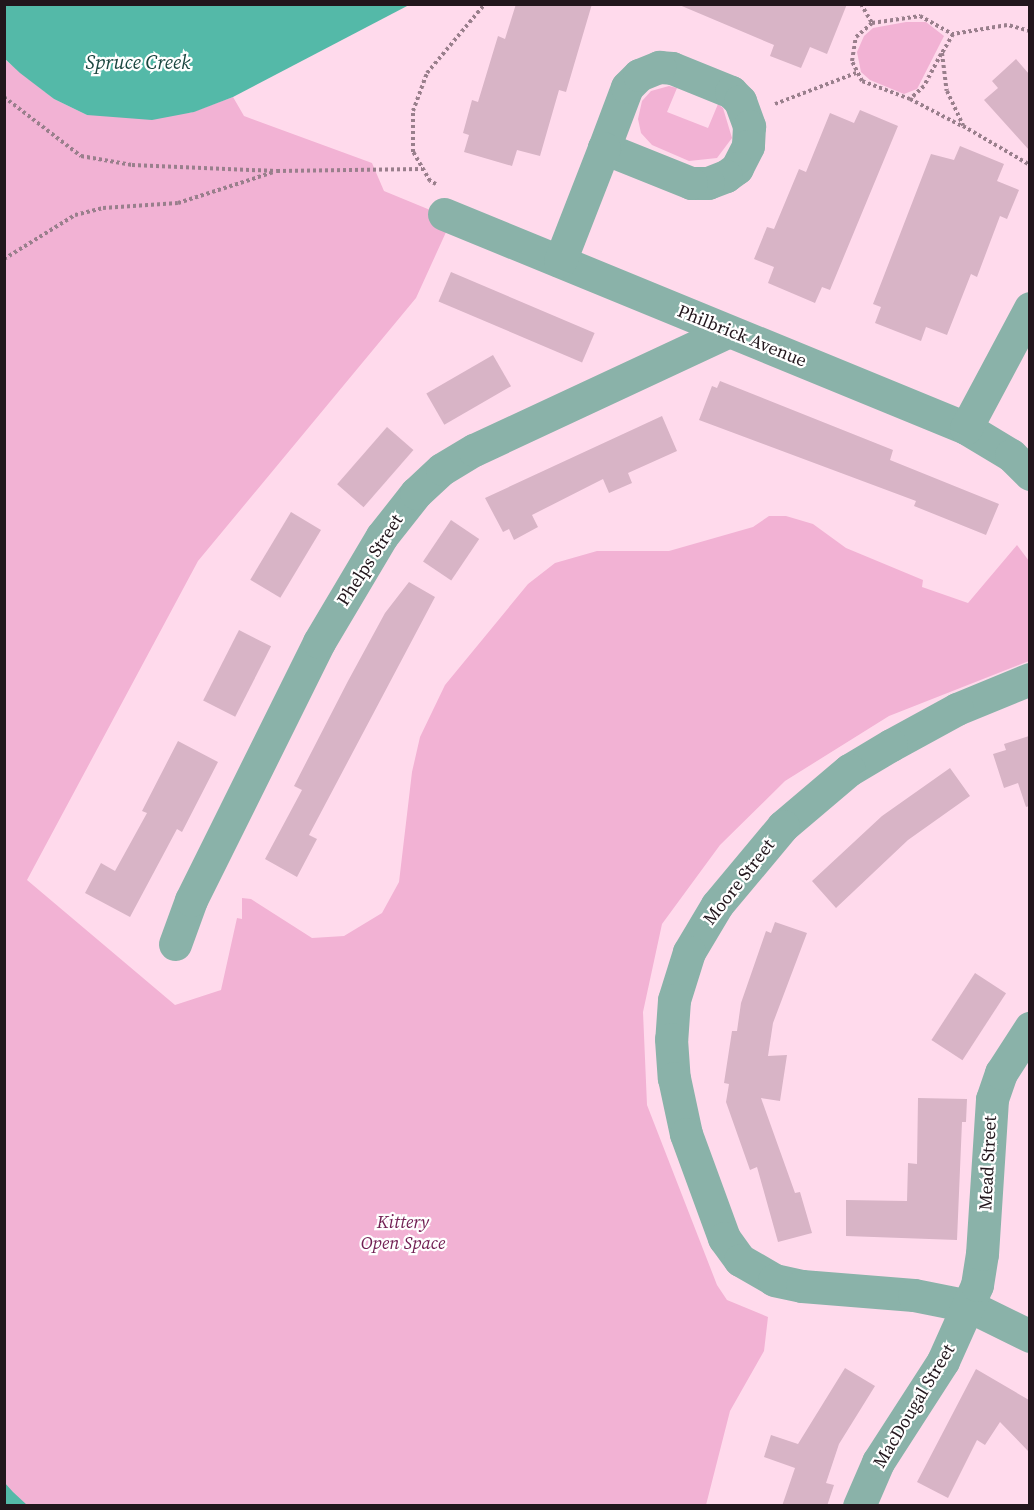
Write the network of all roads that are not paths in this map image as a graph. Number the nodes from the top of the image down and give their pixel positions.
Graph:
1 (604, 148) junction
2 (442, 200) road end
3 (560, 261) junction
4 (1029, 308) edge
5 (727, 332) junction
6 (966, 428) junction
7 (1029, 474) edge
8 (1029, 680) edge
9 (175, 944) dead end
10 (1029, 1028) edge
11 (969, 1306) junction
12 (1029, 1336) edge
13 (859, 1506) edge

1 - 1 street
1 - 3 street
2 - 3 street, Philbrick Avenue
3 - 5 street, Philbrick Avenue
4 - 6 street
5 - 6 street, Philbrick Avenue
5 - 9 street, Phelps Street
6 - 7 street, Philbrick Avenue
8 - 11 street, Moore Street
10 - 11 street, Mead Street
11 - 12 street, Moore Street
11 - 13 street, MacDougal Street

